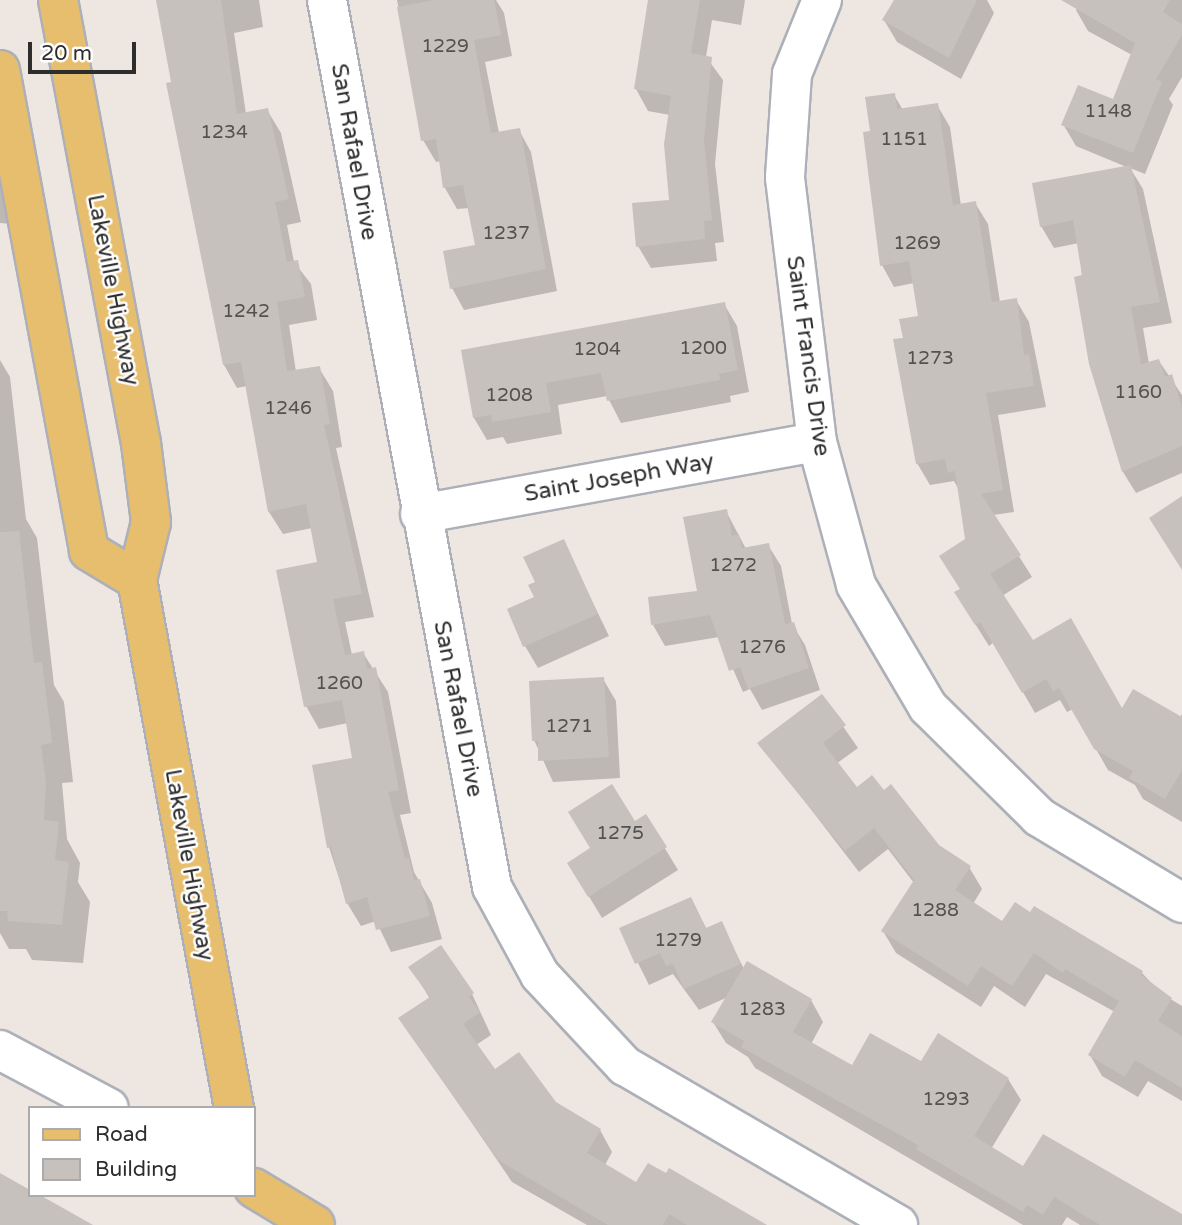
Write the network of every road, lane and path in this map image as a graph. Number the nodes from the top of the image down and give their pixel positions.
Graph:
1 (58, 0) edge
2 (327, 0) edge
3 (822, 0) edge
4 (0, 70) edge
5 (817, 442) junction
6 (421, 514) junction
7 (136, 580) junction
8 (1182, 903) edge
9 (0, 1051) edge
10 (105, 1106) edge
11 (234, 1106) edge
12 (256, 1189) edge
13 (250, 1197) edge
14 (257, 1225) edge
15 (315, 1225) edge
16 (898, 1225) edge

1 - 7 main road, Lakeville Highway
2 - 6 street, San Rafael Drive
3 - 5 street, Saint Francis Drive
4 - 7 main road
5 - 6 street, Saint Joseph Way
5 - 8 street, Saint Francis Drive
6 - 16 street, San Rafael Drive
7 - 11 main road, Lakeville Highway
9 - 10 street
12 - 15 main road
13 - 14 main road

